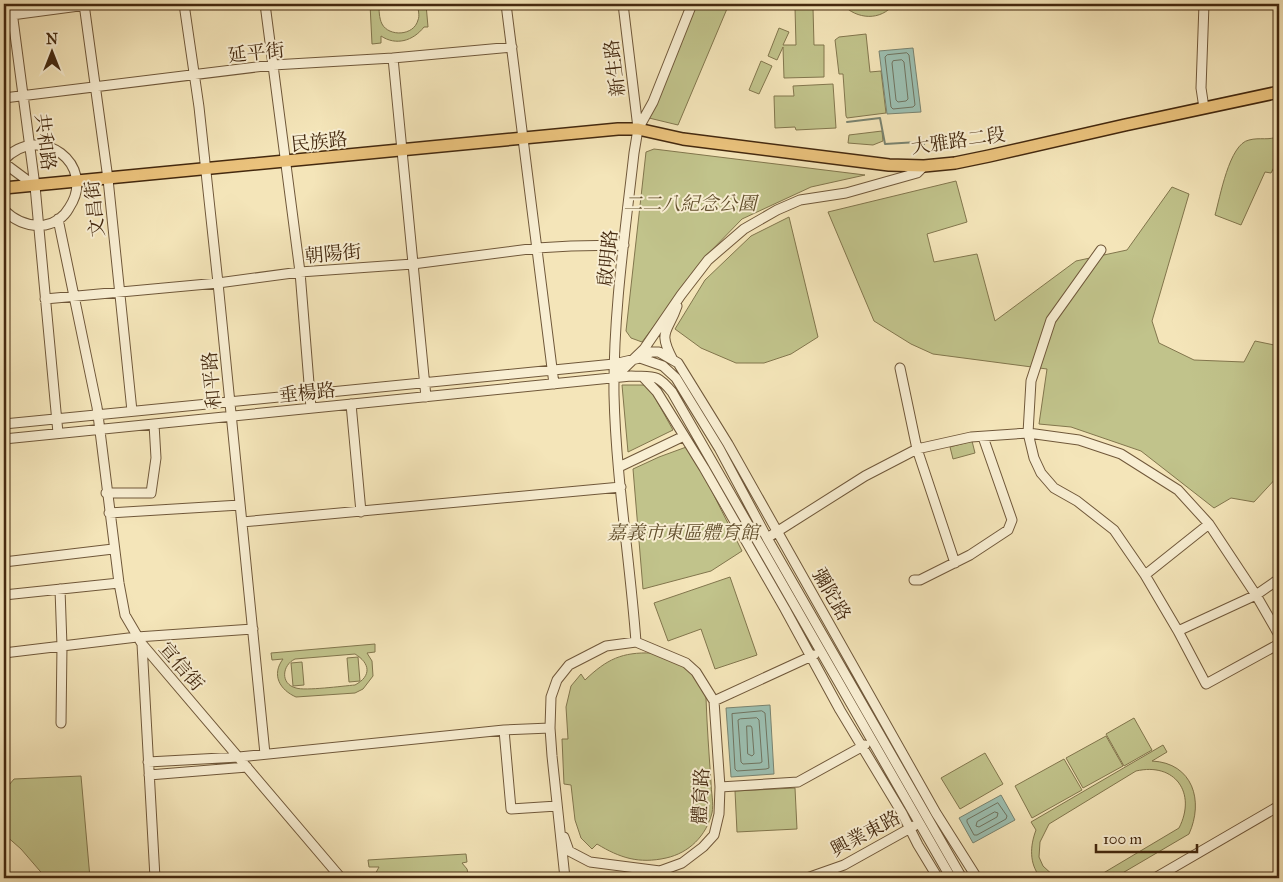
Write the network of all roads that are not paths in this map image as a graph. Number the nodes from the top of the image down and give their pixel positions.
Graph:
1 (11, 4) edge
2 (87, 4) edge
3 (184, 4) edge
4 (265, 4) edge
5 (506, 4) edge
6 (623, 4) edge
7 (692, 4) edge
8 (1204, 4) edge
9 (8, 15) edge
10 (512, 47) junction
11 (393, 58) junction
12 (273, 65) junction
13 (194, 75) junction
14 (96, 86) junction
15 (1279, 92) edge
16 (24, 95) junction
17 (4, 98) edge
18 (1204, 108) junction
19 (638, 129) junction
20 (523, 138) junction
21 (30, 144) junction
22 (402, 150) junction
23 (4, 161) edge
24 (284, 162) junction
25 (924, 166) junction
26 (205, 169) junction
27 (108, 179) junction
28 (76, 182) junction
29 (35, 186) junction
30 (4, 188) edge
31 (4, 210) edge
32 (58, 220) junction
33 (38, 226) junction
34 (624, 245) junction
35 (537, 248) junction
36 (1101, 250) dead end
37 (413, 264) junction
38 (300, 272) junction
39 (218, 283) junction
40 (119, 292) junction
41 (75, 295) junction
42 (681, 296) junction
43 (45, 299) junction
44 (636, 359) junction
45 (673, 360) junction
46 (614, 364) junction
47 (900, 368) dead end
48 (553, 370) junction
49 (643, 377) junction
50 (614, 378) junction
51 (425, 382) junction
52 (554, 384) junction
53 (311, 394) junction
54 (426, 397) junction
55 (228, 402) junction
56 (351, 404) junction
57 (311, 408) junction
58 (132, 411) junction
59 (98, 415) junction
60 (230, 416) junction
61 (57, 419) junction
62 (4, 424) edge
63 (154, 424) junction
64 (99, 429) junction
65 (1028, 433) junction
66 (58, 434) junction
67 (684, 436) junction
68 (983, 437) junction
69 (4, 439) edge
70 (917, 449) junction
71 (619, 467) junction
72 (621, 487) junction
73 (106, 493) junction
74 (240, 505) junction
75 (361, 512) junction
76 (109, 513) junction
77 (242, 522) junction
78 (1209, 524) junction
79 (777, 531) junction
80 (767, 538) junction
81 (113, 549) junction
82 (4, 562) edge
83 (954, 563) junction
84 (1145, 575) junction
85 (1279, 579) edge
86 (914, 580) dead end
87 (118, 583) junction
88 (60, 589) junction
89 (4, 595) edge
90 (1256, 595) junction
91 (253, 629) junction
92 (1178, 631) junction
93 (836, 634) junction
94 (1279, 635) edge
95 (140, 641) junction
96 (636, 642) junction
97 (828, 644) junction
98 (1279, 644) edge
99 (62, 646) junction
100 (820, 651) junction
101 (4, 653) edge
102 (807, 658) junction
103 (868, 692) junction
104 (860, 697) junction
105 (714, 701) junction
106 (850, 703) junction
107 (840, 710) junction
108 (61, 723) dead end
109 (550, 728) junction
110 (889, 729) junction
111 (504, 730) junction
112 (880, 735) junction
113 (872, 740) junction
114 (860, 748) junction
115 (265, 754) junction
116 (239, 757) junction
117 (148, 762) junction
118 (247, 767) junction
119 (149, 775) junction
120 (720, 787) junction
121 (557, 806) junction
122 (1279, 806) edge
123 (932, 816) junction
124 (558, 822) junction
125 (919, 823) junction
126 (910, 828) junction
127 (968, 864) junction
128 (660, 874) edge
129 (953, 876) edge
130 (156, 878) edge
131 (341, 878) edge
132 (565, 878) edge
133 (807, 878) edge
134 (938, 878) edge
135 (976, 878) edge
136 (1155, 878) edge

1 - 9 street, 共和路
2 - 9 street
2 - 14 street, 文昌街
3 - 13 street, 和平路
4 - 12 street
5 - 10 street
6 - 19 street, 新生路
7 - 19 street, 啟明路
8 - 18 street
9 - 16 street, 共和路
10 - 11 street, 延平街
10 - 20 street
11 - 12 street, 延平街
11 - 22 street
12 - 13 street, 延平街
12 - 24 street
13 - 14 street, 延平街
13 - 26 street, 和平路
14 - 16 street, 延平街
14 - 27 street, 文昌街
15 - 18 main road, 大雅路二段
16 - 17 street, 延平街
16 - 21 street, 共和路
18 - 25 main road, 大雅路二段
19 - 20 main road, 民族路
19 - 25 main road, 大雅路二段
19 - 34 street, 啟明路
20 - 22 main road, 民族路
20 - 35 street
21 - 23 street
21 - 28 street
21 - 29 street, 共和路
22 - 24 main road, 民族路
22 - 37 street
23 - 29 street
24 - 26 main road, 民族路
24 - 38 street
25 - 42 street
26 - 27 main road, 民族路
26 - 39 street, 和平路
27 - 28 main road, 民族路
27 - 40 street, 文昌街
28 - 29 main road, 民族路
28 - 32 street
29 - 30 main road, 民族路
29 - 33 street, 共和路
31 - 33 street
32 - 33 street
32 - 41 street, 宣信街
33 - 43 street, 共和路
34 - 35 street, 朝陽街
34 - 46 street, 啟明路
35 - 37 street, 朝陽街
35 - 48 street
36 - 65 street
37 - 38 street, 朝陽街
37 - 51 street
38 - 39 street, 朝陽街
38 - 53 street
39 - 40 street, 朝陽街
39 - 55 street, 和平路
40 - 41 street, 朝陽街
40 - 58 street, 文昌街
41 - 43 street, 朝陽街
41 - 59 street, 宣信街
42 - 44 street
42 - 45 street
43 - 61 street, 共和路
44 - 45 street
44 - 46 street
44 - 50 street
44 - 80 street, 彌陀路
45 - 79 street, 彌陀路
46 - 48 street, 垂楊路
46 - 50 street, 啟明路
47 - 70 street
48 - 51 street, 垂楊路
48 - 52 street
49 - 50 street, 彌陀路
49 - 67 street
49 - 100 street, 彌陀路
50 - 52 street, 垂楊路
50 - 71 street
51 - 53 street, 垂楊路
51 - 54 street
52 - 54 street, 垂楊路
53 - 55 street, 垂楊路
53 - 57 street
54 - 56 street, 垂楊路
55 - 58 street, 垂楊路
55 - 60 street, 和平路
56 - 57 street, 垂楊路
56 - 75 street
57 - 60 street, 垂楊路
58 - 59 street, 垂楊路
59 - 61 street, 垂楊路
59 - 64 street, 宣信街
60 - 63 street, 垂楊路
60 - 74 street, 和平路
61 - 62 street, 垂楊路
61 - 66 street, 共和路
63 - 64 street, 垂楊路
63 - 73 street
64 - 66 street, 垂楊路
64 - 73 street, 宣信街
65 - 68 street
65 - 78 street
65 - 84 street
66 - 69 street, 垂楊路
67 - 71 street
67 - 102 street
68 - 70 street
68 - 83 street
70 - 79 street
70 - 83 street
71 - 72 street
72 - 75 street
72 - 96 street
73 - 76 street, 宣信街
74 - 76 street
74 - 77 street, 和平路
75 - 77 street
76 - 81 street, 宣信街
77 - 91 street, 和平路
78 - 84 street
78 - 90 street
79 - 80 street
79 - 93 street, 彌陀路
80 - 97 street, 彌陀路
81 - 82 street
81 - 87 street, 宣信街
83 - 86 street
84 - 92 street
85 - 90 street
87 - 88 street
87 - 95 street, 宣信街
88 - 89 street
88 - 99 street
90 - 92 street
90 - 94 street
91 - 95 street
91 - 115 street, 和平路
92 - 98 street
93 - 97 street
93 - 103 street, 彌陀路
95 - 99 street
95 - 116 street, 宣信街
95 - 117 street
96 - 105 street, 體育路
96 - 109 street, 體育路
97 - 100 street
97 - 104 street, 彌陀路
99 - 101 street
99 - 108 street
100 - 102 street
100 - 106 street, 彌陀路
102 - 105 street
102 - 107 street
103 - 104 street
103 - 110 street, 彌陀路
104 - 106 street
104 - 112 street, 彌陀路
105 - 120 street, 體育路
106 - 107 street
106 - 113 street, 彌陀路
107 - 114 street
109 - 111 street
109 - 121 street, 體育路
110 - 112 street
110 - 123 street, 彌陀路
111 - 115 street
111 - 121 street
112 - 113 street
112 - 123 street, 彌陀路
113 - 114 street
113 - 125 street, 彌陀路
114 - 120 street
114 - 126 street
115 - 116 street
116 - 117 street
116 - 118 street, 宣信街
117 - 119 street
118 - 119 street
118 - 131 street, 宣信街
119 - 130 street
120 - 128 street, 體育路
121 - 124 street, 體育路
122 - 136 street
123 - 125 street, 興業東路
123 - 127 street, 彌陀路
123 - 129 street, 彌陀路
124 - 128 street, 體育路
124 - 132 street, 體育路
125 - 126 street, 興業東路
125 - 129 street, 彌陀路
126 - 133 street, 興業東路
126 - 134 street
127 - 129 street
127 - 135 street, 彌陀路

